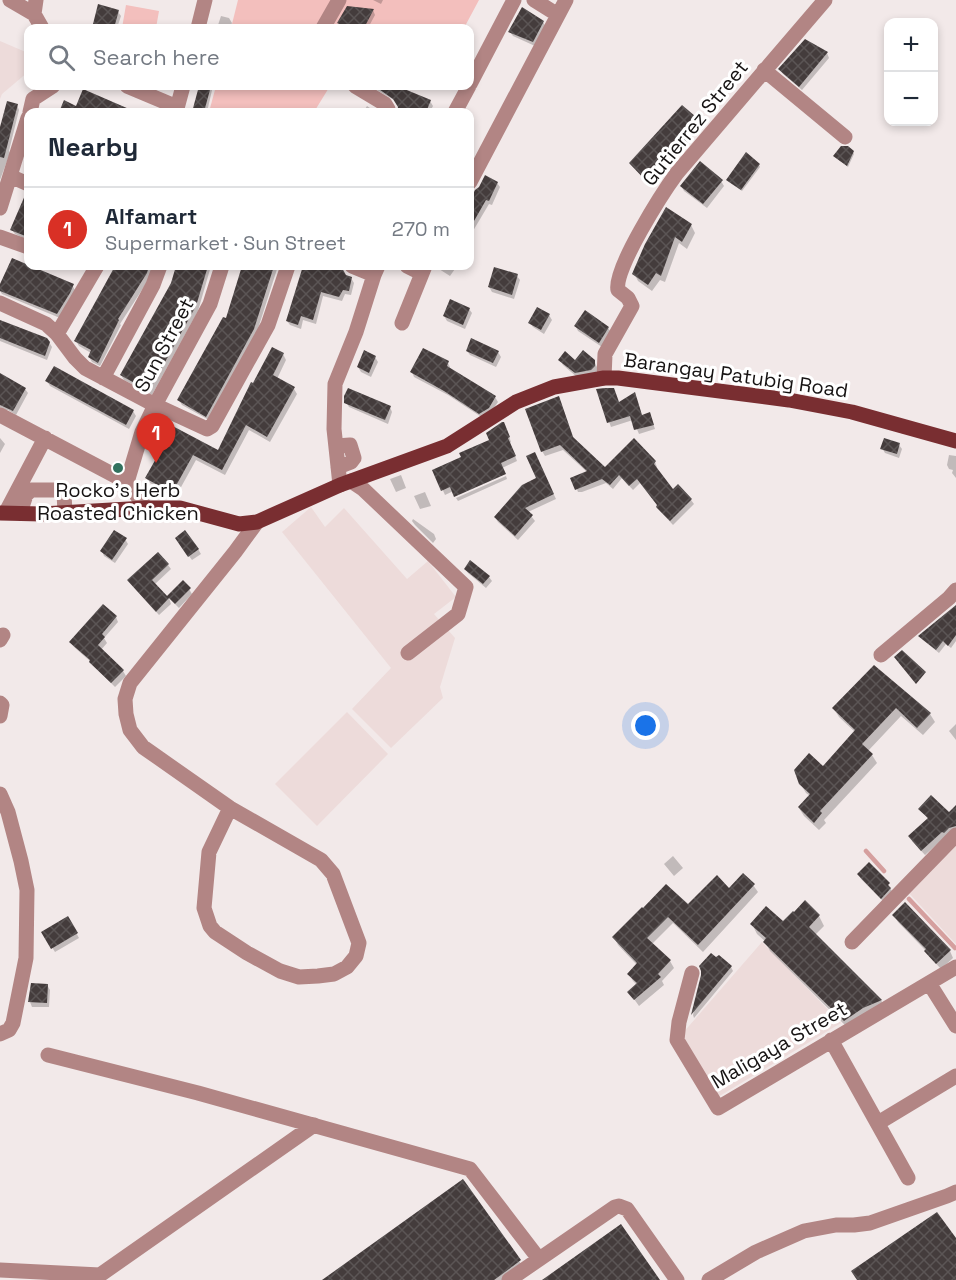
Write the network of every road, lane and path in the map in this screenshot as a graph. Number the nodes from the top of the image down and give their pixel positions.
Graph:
1 (10, 0) edge
2 (205, 0) edge
3 (339, 0) edge
4 (514, 0) edge
5 (534, 0) edge
6 (566, 0) edge
7 (825, 0) edge
8 (35, 7) edge
9 (558, 15) junction
10 (41, 24) edge
11 (199, 24) edge
12 (325, 24) edge
13 (764, 70) junction
14 (474, 76) edge
15 (47, 90) edge
16 (136, 90) edge
17 (182, 90) edge
18 (361, 90) edge
19 (466, 90) edge
20 (31, 108) edge
21 (172, 108) edge
22 (177, 108) edge
23 (387, 108) edge
24 (457, 108) edge
25 (24, 131) edge
26 (845, 137) dead end
27 (474, 174) edge
28 (10, 176) junction
29 (24, 182) edge
30 (0, 208) edge
31 (0, 237) edge
32 (24, 246) edge
33 (89, 270) edge
34 (159, 270) edge
35 (221, 270) edge
36 (287, 270) edge
37 (376, 270) edge
38 (423, 270) edge
39 (0, 303) edge
40 (402, 323) dead end
41 (57, 334) junction
42 (103, 378) junction
43 (604, 378) junction
44 (155, 405) junction
45 (0, 415) edge
46 (45, 438) junction
47 (956, 441) edge
48 (127, 482) junction
49 (346, 483) junction
50 (146, 508) junction
51 (8, 513) edge
52 (65, 513) junction
53 (257, 522) junction
54 (956, 590) edge
55 (408, 653) dead end
56 (881, 655) dead end
57 (0, 703) edge
58 (0, 716) edge
59 (0, 794) edge
60 (230, 808) junction
61 (956, 835) edge
62 (852, 942) dead end
63 (956, 967) edge
64 (692, 973) dead end
65 (929, 983) junction
66 (956, 1026) edge
67 (0, 1034) edge
68 (831, 1040) junction
69 (48, 1055) dead end
70 (956, 1076) edge
71 (878, 1123) junction
72 (314, 1125) junction
73 (908, 1178) dead end
74 (952, 1194) edge
75 (956, 1210) edge
76 (539, 1259) junction
77 (0, 1270) edge
78 (509, 1280) edge
79 (677, 1280) edge
80 (709, 1280) edge

1 - 8 street
2 - 11 street
3 - 12 street
4 - 14 street
5 - 9 street
6 - 9 street
7 - 13 street, Gutierrez Street
8 - 10 street
9 - 27 street
13 - 26 street
13 - 43 street, Gutierrez Street
15 - 20 street
16 - 21 street
17 - 22 street
18 - 23 street
19 - 24 street
25 - 28 street
28 - 29 street
28 - 30 street
31 - 32 street
33 - 41 street
34 - 42 street
35 - 44 street, Sun Street
36 - 44 street
37 - 49 street
38 - 40 street
39 - 41 street
41 - 42 street
42 - 44 street
43 - 47 main road, Barangay Patubig Road
43 - 49 main road, Barangay Patubig Road
44 - 48 street, Sun Street
45 - 46 street
46 - 48 street
46 - 51 street
48 - 50 street
49 - 53 main road, Barangay Patubig Road
49 - 55 street
50 - 52 main road, Barangay Patubig Road
50 - 53 main road, Barangay Patubig Road
51 - 52 main road, Barangay Patubig Road
51 - 52 street
53 - 60 street
54 - 56 street
57 - 58 street
59 - 67 street
60 - 60 street
61 - 62 street
63 - 65 street, Maligaya Street
64 - 68 street, Maligaya Street
65 - 66 street
65 - 68 street, Maligaya Street
68 - 71 street
69 - 72 street
70 - 71 street
71 - 73 street
72 - 76 street
72 - 77 street
74 - 75 street
74 - 80 street
76 - 78 street
76 - 79 street

